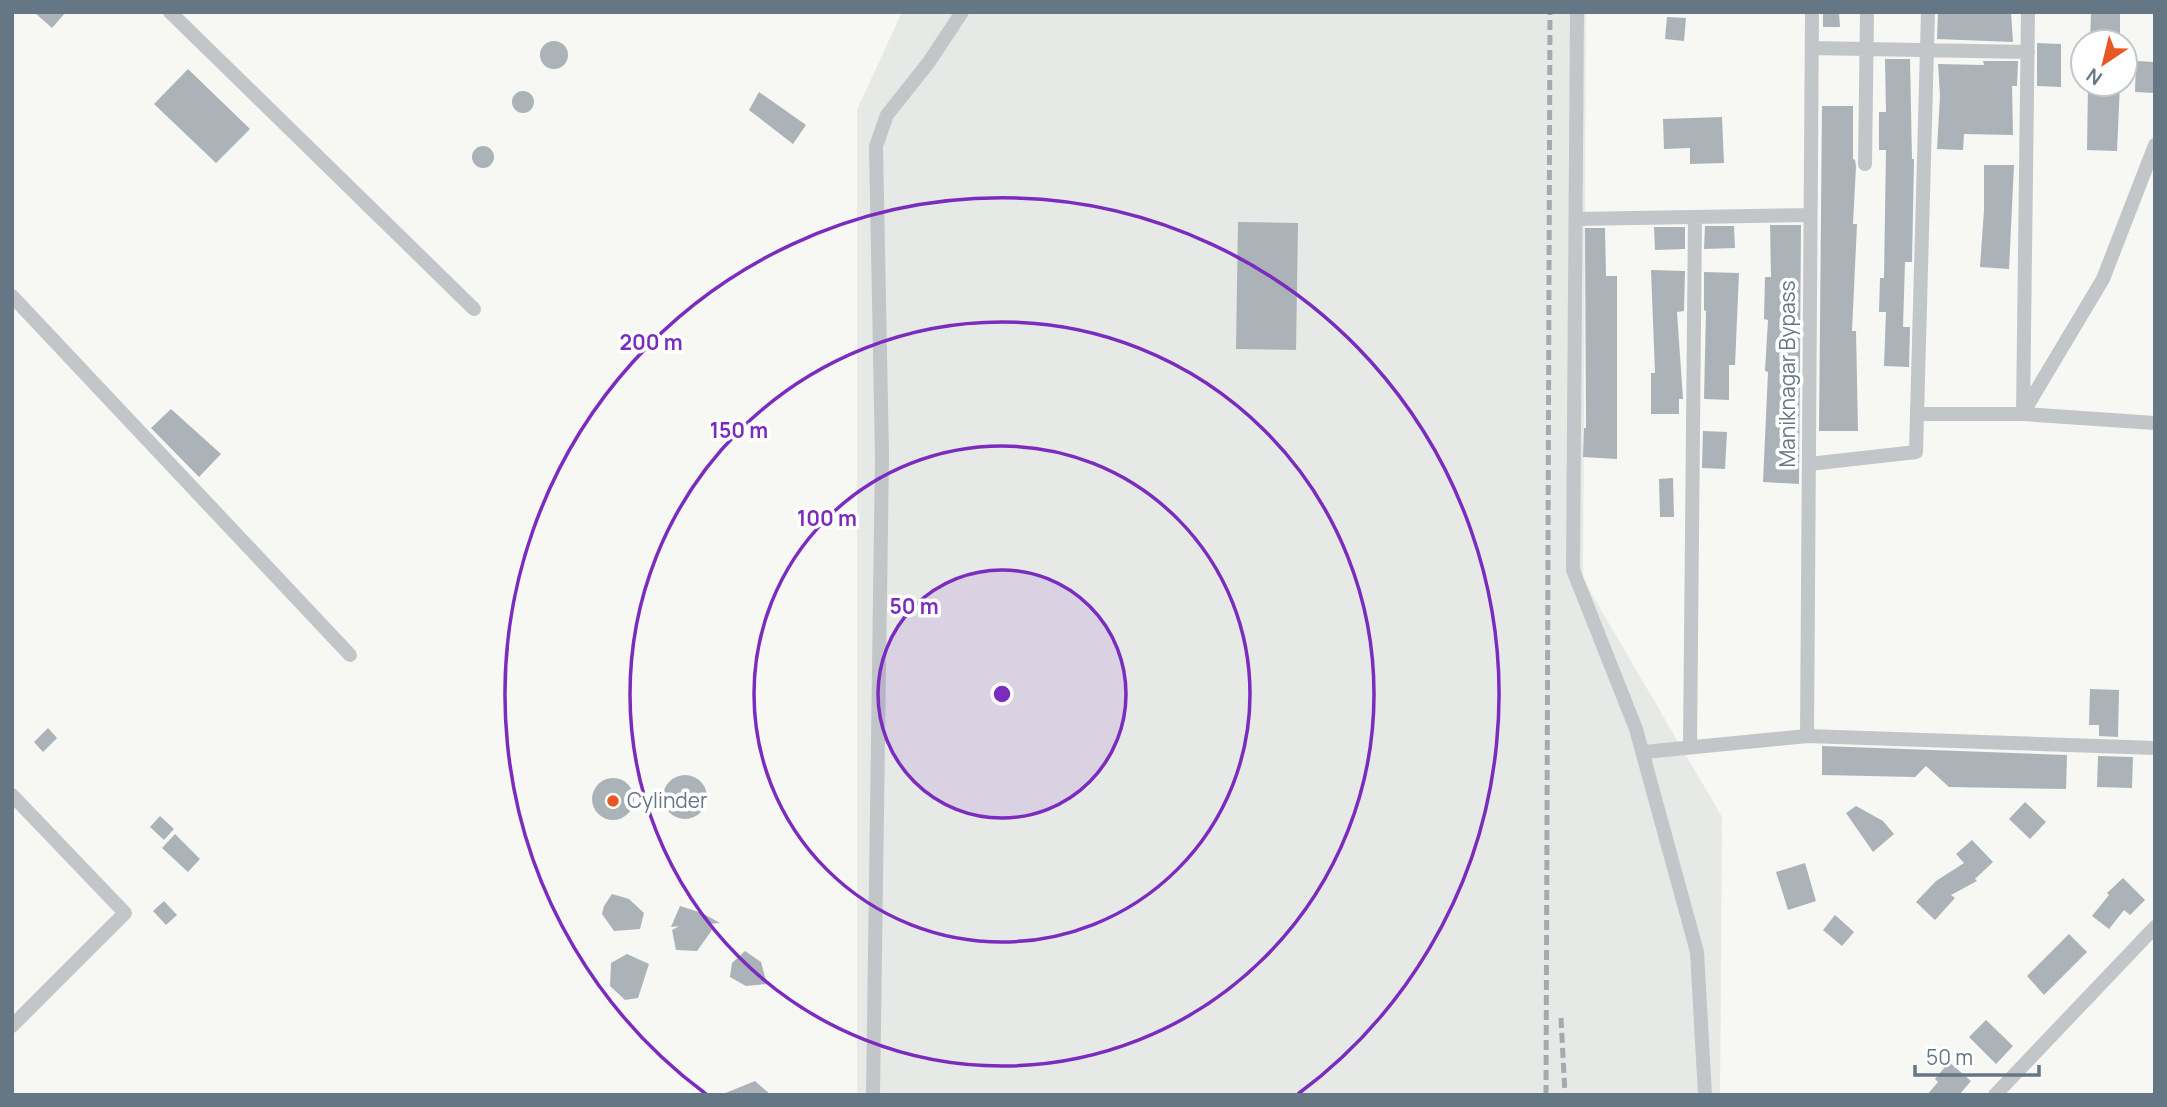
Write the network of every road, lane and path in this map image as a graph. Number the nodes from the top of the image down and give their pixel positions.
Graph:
1 (170, 12) edge
2 (962, 12) edge
3 (1577, 12) edge
4 (1812, 12) edge
5 (1867, 12) edge
6 (1928, 12) edge
7 (2028, 12) edge
8 (1812, 48) junction
9 (1866, 48) junction
10 (1927, 50) junction
11 (2028, 52) junction
12 (2155, 145) edge
13 (1865, 164) dead end
14 (1810, 215) junction
15 (1695, 217) junction
16 (1576, 219) junction
17 (12, 296) edge
18 (474, 309) dead end
19 (1917, 414) junction
20 (2023, 414) junction
21 (2155, 423) edge
22 (1809, 464) junction
23 (350, 655) dead end
24 (1807, 736) junction
25 (1690, 747) junction
26 (2155, 748) edge
27 (1644, 751) junction
28 (12, 794) edge
29 (2155, 928) edge
30 (12, 1026) edge
31 (873, 1095) edge
32 (1704, 1095) edge
33 (1995, 1095) edge

1 - 18 street
2 - 31 street
3 - 16 street
4 - 8 street, Maniknagar Bypass
5 - 9 street
6 - 10 street
7 - 11 street
8 - 9 street
8 - 14 street, Maniknagar Bypass
9 - 10 street
9 - 13 street
10 - 11 street
10 - 19 street
11 - 20 street
12 - 20 street
14 - 15 street
14 - 22 street, Maniknagar Bypass
15 - 16 street
15 - 25 street
16 - 27 street
17 - 23 street
19 - 20 street
19 - 22 street
20 - 21 street
22 - 24 street, Maniknagar Bypass
24 - 25 street
24 - 26 street
25 - 27 street
27 - 32 street
28 - 30 street
29 - 33 street

